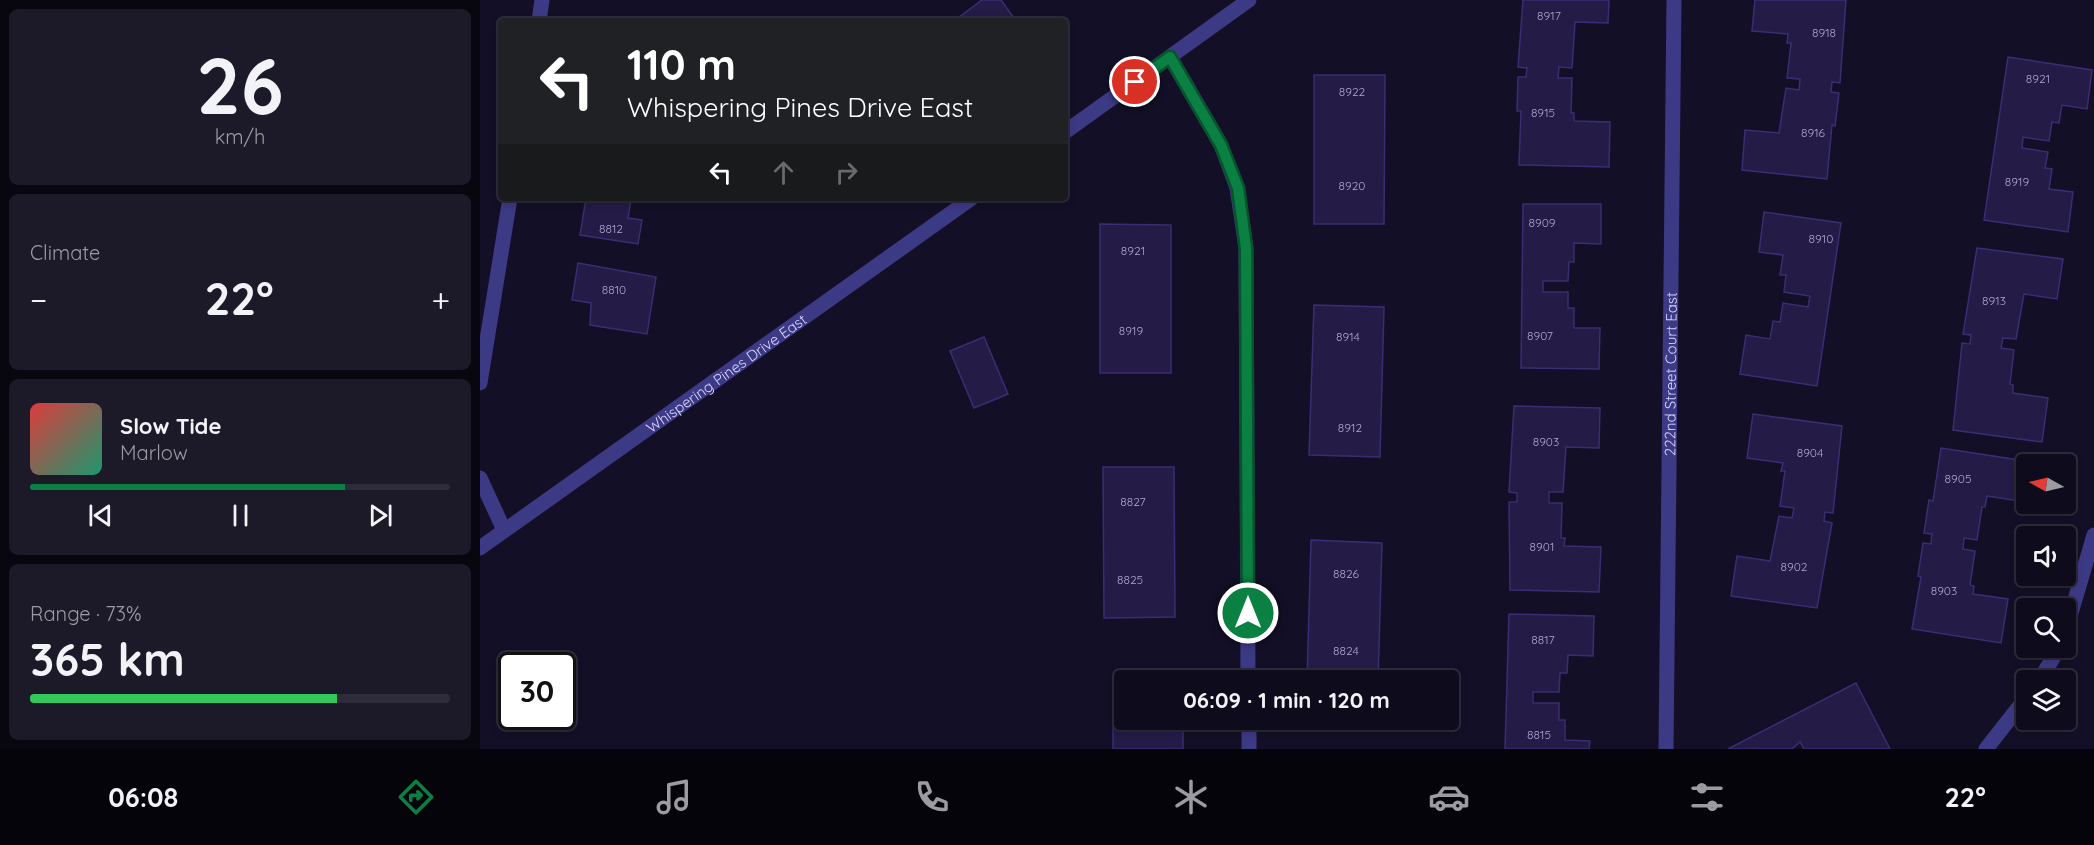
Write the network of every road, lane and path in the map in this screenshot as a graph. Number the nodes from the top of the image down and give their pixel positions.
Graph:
1 (542, 0) edge
2 (1250, 0) edge
3 (1674, 0) edge
4 (539, 18) edge
5 (1170, 57) junction
6 (1068, 130) edge
7 (510, 201) edge
8 (968, 201) edge
9 (480, 383) edge
10 (480, 478) edge
11 (504, 530) junction
12 (2094, 535) edge
13 (480, 548) edge
14 (2075, 598) edge
15 (1248, 670) edge
16 (2016, 711) edge
17 (1249, 730) edge
18 (1249, 749) edge
19 (1666, 749) edge
20 (1986, 749) edge

1 - 4 street
2 - 5 street
3 - 19 street, 222nd Street Court East
5 - 6 street
5 - 15 street
7 - 9 street
8 - 11 street, Whispering Pines Drive East
10 - 11 street
11 - 13 street, Whispering Pines Drive East
12 - 14 street
16 - 20 street
17 - 18 street

